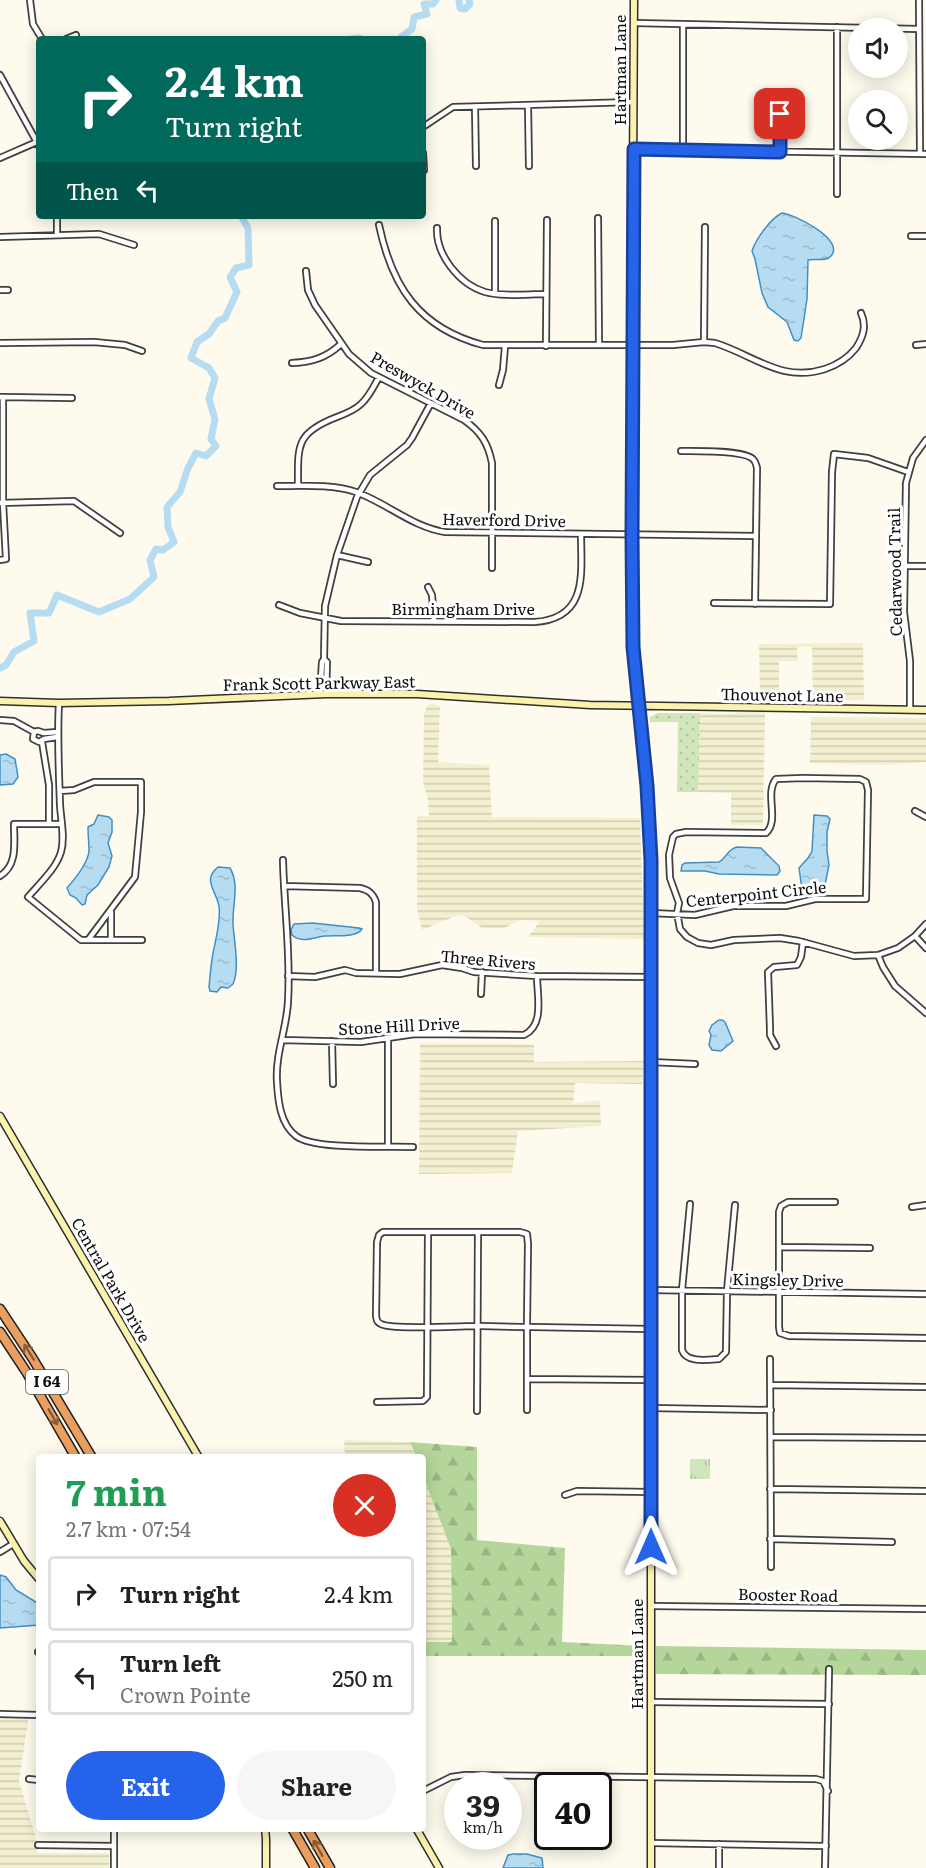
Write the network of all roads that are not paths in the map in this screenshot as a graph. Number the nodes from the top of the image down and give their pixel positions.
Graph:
1 (30, 0) edge
2 (634, 0) edge
3 (919, 0) edge
4 (634, 23) junction
5 (683, 24) junction
6 (837, 27) junction
7 (919, 29) junction
8 (40, 36) edge
9 (0, 75) edge
10 (633, 102) junction
11 (528, 106) junction
12 (475, 107) junction
13 (775, 110) dead end
14 (426, 125) edge
15 (36, 139) edge
16 (36, 144) edge
17 (634, 149) junction
18 (683, 149) junction
19 (780, 152) junction
20 (837, 153) junction
21 (923, 154) edge
22 (0, 158) edge
23 (476, 166) dead end
24 (529, 166) dead end
25 (837, 194) dead end
26 (598, 218) dead end
27 (57, 219) edge
28 (547, 220) dead end
29 (495, 221) dead end
30 (379, 225) dead end
31 (705, 227) dead end
32 (437, 228) dead end
33 (57, 235) junction
34 (911, 236) dead end
35 (926, 236) edge
36 (0, 237) edge
37 (134, 245) dead end
38 (306, 271) dead end
39 (0, 290) edge
40 (8, 290) dead end
41 (495, 293) junction
42 (546, 294) junction
43 (861, 313) dead end
44 (704, 342) junction
45 (0, 343) edge
46 (341, 344) junction
47 (926, 344) edge
48 (599, 345) junction
49 (633, 345) junction
50 (915, 345) dead end
51 (505, 346) junction
52 (546, 346) junction
53 (142, 351) dead end
54 (292, 363) dead end
55 (379, 377) junction
56 (499, 385) dead end
57 (2, 397) edge
58 (72, 398) dead end
59 (431, 403) junction
60 (926, 440) edge
61 (1, 449) edge
62 (681, 451) dead end
63 (908, 472) junction
64 (277, 486) dead end
65 (298, 486) junction
66 (359, 493) junction
67 (2, 503) edge
68 (120, 533) dead end
69 (492, 533) junction
70 (581, 534) junction
71 (632, 535) junction
72 (756, 536) junction
73 (337, 555) junction
74 (3, 560) edge
75 (368, 562) dead end
76 (904, 566) junction
77 (926, 567) edge
78 (492, 568) dead end
79 (428, 587) dead end
80 (714, 603) dead end
81 (755, 603) junction
82 (279, 605) dead end
83 (326, 619) junction
84 (434, 621) junction
85 (323, 694) junction
86 (0, 701) edge
87 (59, 703) junction
88 (638, 707) junction
89 (910, 710) junction
90 (926, 710) edge
91 (0, 720) edge
92 (34, 732) junction
93 (57, 735) junction
94 (42, 741) junction
95 (60, 791) junction
96 (915, 811) dead end
97 (926, 817) edge
98 (49, 824) junction
99 (61, 824) junction
100 (283, 860) dead end
101 (0, 876) edge
102 (284, 886) junction
103 (111, 910) junction
104 (651, 913) junction
105 (677, 913) junction
106 (926, 924) edge
107 (915, 936) junction
108 (88, 940) junction
109 (111, 940) junction
110 (142, 940) dead end
111 (803, 942) junction
112 (926, 948) edge
113 (878, 955) junction
114 (482, 972) junction
115 (376, 973) junction
116 (288, 976) junction
117 (537, 976) junction
118 (651, 977) junction
119 (481, 994) dead end
120 (926, 1013) edge
121 (388, 1039) junction
122 (282, 1040) junction
123 (332, 1041) junction
124 (776, 1046) dead end
125 (651, 1062) junction
126 (695, 1064) dead end
127 (333, 1084) dead end
128 (0, 1116) edge
129 (388, 1146) junction
130 (413, 1147) dead end
131 (835, 1203) dead end
132 (690, 1204) dead end
133 (926, 1204) edge
134 (735, 1205) dead end
135 (912, 1208) dead end
136 (428, 1232) junction
137 (478, 1232) junction
138 (779, 1247) junction
139 (870, 1248) dead end
140 (651, 1290) junction
141 (682, 1290) junction
142 (727, 1291) junction
143 (779, 1292) junction
144 (926, 1294) edge
145 (0, 1309) edge
146 (427, 1326) junction
147 (477, 1326) junction
148 (528, 1327) junction
149 (650, 1329) junction
150 (0, 1332) edge
151 (926, 1338) edge
152 (770, 1359) dead end
153 (528, 1379) junction
154 (651, 1380) junction
155 (771, 1385) junction
156 (926, 1387) edge
157 (377, 1402) dead end
158 (651, 1408) junction
159 (527, 1410) dead end
160 (771, 1410) junction
161 (477, 1411) dead end
162 (771, 1437) junction
163 (926, 1438) edge
164 (74, 1454) edge
165 (90, 1454) edge
166 (197, 1454) edge
167 (770, 1488) junction
168 (926, 1491) edge
169 (651, 1492) junction
170 (565, 1495) dead end
171 (0, 1521) edge
172 (770, 1539) junction
173 (892, 1542) dead end
174 (14, 1544) junction
175 (0, 1552) edge
176 (771, 1567) dead end
177 (36, 1576) edge
178 (651, 1606) junction
179 (926, 1609) edge
180 (829, 1669) dead end
181 (651, 1702) junction
182 (829, 1704) junction
183 (0, 1714) edge
184 (36, 1715) edge
185 (651, 1777) junction
186 (29, 1779) dead end
187 (36, 1780) edge
188 (426, 1790) edge
189 (828, 1791) junction
190 (114, 1832) edge
191 (265, 1832) edge
192 (294, 1832) edge
193 (309, 1832) edge
194 (418, 1832) edge
195 (651, 1843) junction
196 (720, 1844) junction
197 (38, 1845) dead end
198 (114, 1846) junction
199 (826, 1846) junction
200 (313, 1865) edge
201 (114, 1868) edge
202 (266, 1868) edge
203 (330, 1868) edge
204 (439, 1868) edge
205 (651, 1868) edge
206 (719, 1868) edge
207 (825, 1868) edge

1 - 8 street
2 - 4 street, Hartman Lane
3 - 7 street
4 - 5 street
4 - 10 street, Hartman Lane
5 - 6 street
5 - 18 street
6 - 7 street
6 - 20 street
7 - 21 street
9 - 15 street
10 - 11 street
10 - 17 street, Hartman Lane
11 - 12 street
11 - 24 street
12 - 14 street
12 - 23 street
13 - 19 street
16 - 22 street
17 - 18 street
17 - 49 street, Hartman Lane
18 - 19 street
19 - 20 street
20 - 21 street
20 - 25 street
26 - 48 street
27 - 33 street
28 - 42 street
29 - 41 street
30 - 51 street
31 - 44 street
32 - 41 street
33 - 36 street
33 - 37 street
34 - 35 street
38 - 46 street, Preswyck Drive
39 - 40 street
41 - 42 street
42 - 52 street
43 - 44 street
44 - 49 street
45 - 53 street
46 - 54 street
46 - 55 street, Preswyck Drive
47 - 50 street
48 - 49 street
48 - 52 street
49 - 71 street, Hartman Lane
51 - 52 street
51 - 56 street
55 - 59 street, Preswyck Drive
55 - 65 street
57 - 58 street
57 - 61 street
59 - 66 street
59 - 69 street, Preswyck Drive
60 - 63 street, Cedarwood Trail
61 - 67 street
62 - 72 street
63 - 76 street, Cedarwood Trail
63 - 81 street
64 - 65 street, Haverford Drive
65 - 66 street, Haverford Drive
66 - 69 street, Haverford Drive
66 - 73 street
67 - 68 street
67 - 74 street
69 - 70 street, Haverford Drive
69 - 78 street, Preswyck Drive
70 - 71 street, Haverford Drive
70 - 84 street, Birmingham Drive
71 - 72 street, Haverford Drive
71 - 88 street, Hartman Lane
72 - 81 street
73 - 75 street
73 - 83 street
76 - 77 street
76 - 89 street, Cedarwood Trail
79 - 84 street
80 - 81 street
82 - 83 street, Birmingham Drive
83 - 84 street, Birmingham Drive
83 - 85 street
85 - 87 street, Frank Scott Parkway East
85 - 88 street, Frank Scott Parkway East
86 - 87 street, Frank Scott Parkway East
87 - 93 street
88 - 89 street, Thouvenot Lane
88 - 104 street, Hartman Lane
89 - 90 street, Thouvenot Lane
91 - 92 street
92 - 93 street
92 - 94 street
93 - 94 street
93 - 95 street
94 - 98 street
95 - 99 street
95 - 103 street
96 - 97 street
98 - 99 street
98 - 101 street
99 - 108 street
100 - 102 street
102 - 115 street
102 - 116 street
103 - 108 street
103 - 109 street
104 - 105 street, Centerpoint Circle
104 - 118 street, Hartman Lane
105 - 105 street, Centerpoint Circle
105 - 111 street
106 - 107 street
107 - 112 street
107 - 113 street
108 - 109 street
109 - 110 street
111 - 113 street
111 - 124 street
113 - 120 street
114 - 115 street, Three Rivers
114 - 117 street, Three Rivers
114 - 119 street
115 - 116 street, Three Rivers
116 - 122 street
117 - 118 street, Three Rivers
117 - 121 street, Stone Hill Drive
118 - 125 street, Hartman Lane
121 - 123 street, Stone Hill Drive
121 - 129 street
122 - 123 street, Stone Hill Drive
122 - 129 street
123 - 127 street
125 - 126 street
125 - 140 street, Hartman Lane
128 - 166 street, Central Park Drive
129 - 130 street
131 - 138 street
132 - 141 street
133 - 135 street
134 - 142 street
136 - 137 street
136 - 146 street
136 - 146 street
137 - 147 street
137 - 148 street
138 - 139 street
138 - 143 street
140 - 141 street, Kingsley Drive
140 - 149 street, Hartman Lane
141 - 142 street, Kingsley Drive
141 - 142 street
142 - 143 street, Kingsley Drive
143 - 144 street, Kingsley Drive
143 - 151 street
165 -> 145 highway, I 64
146 - 147 street
146 - 157 street
147 - 148 street
147 - 161 street
148 - 149 street
148 - 153 street
149 - 154 street, Hartman Lane
150 -> 164 highway, I 64
152 - 155 street
153 - 154 street
153 - 159 street
154 - 158 street, Hartman Lane
155 - 156 street
155 - 160 street
158 - 160 street
158 - 169 street, Hartman Lane
160 - 162 street
162 - 163 street
162 - 167 street
167 - 168 street
167 - 172 street
169 - 170 street
169 - 178 street, Hartman Lane
171 - 174 street
172 - 173 street
172 - 176 street
174 - 175 street
174 - 177 street
178 - 179 street, Booster Road
178 - 181 street, Hartman Lane
180 - 182 street
181 - 182 street
181 - 185 street, Hartman Lane
182 - 189 street
183 - 184 street
185 - 188 street
185 - 189 street
185 - 195 street, Hartman Lane
186 - 187 street
189 - 199 street
190 - 198 street
191 - 202 street
192 - 200 highway
203 -> 193 highway
194 - 204 street
195 - 196 street
195 - 205 street, Hartman Lane
196 - 199 street
196 - 206 street
197 - 198 street
198 - 201 street
199 - 207 street

